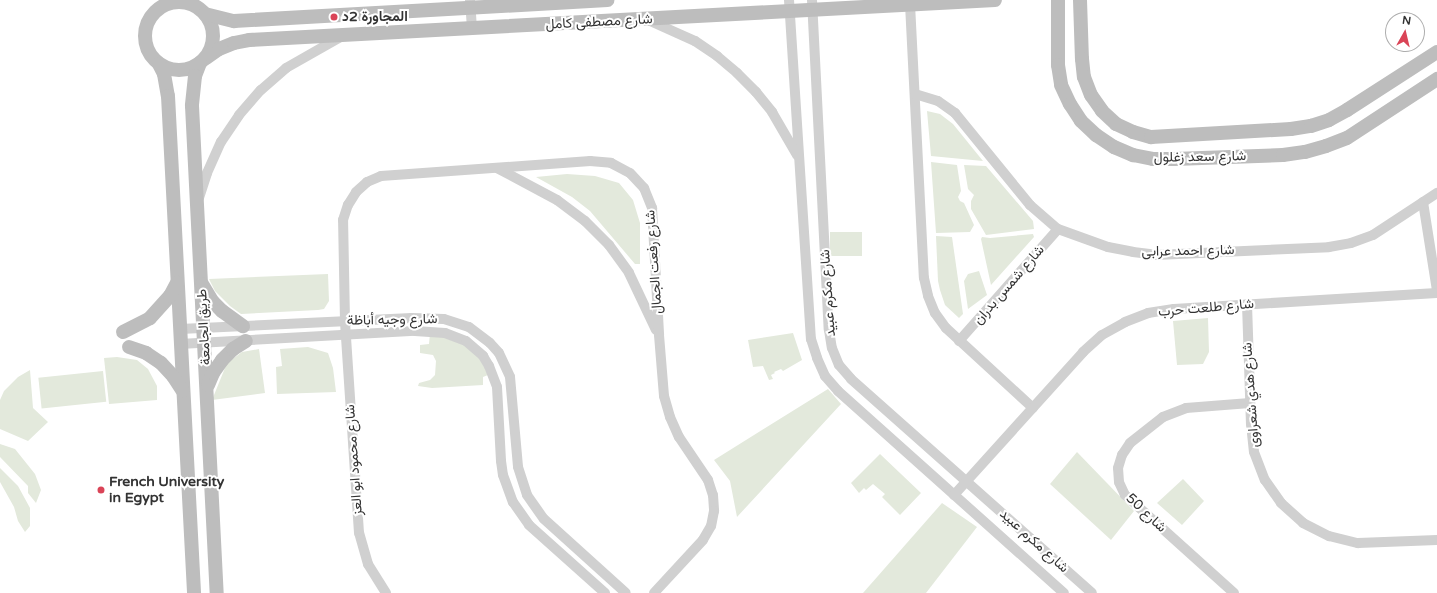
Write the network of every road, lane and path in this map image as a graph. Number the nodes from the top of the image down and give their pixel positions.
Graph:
1 (607, 0) edge
2 (995, 0) edge
3 (1058, 0) edge
4 (1080, 0) edge
5 (161, 4) edge
6 (471, 4) edge
7 (910, 4) junction
8 (812, 5) edge
9 (790, 6) edge
10 (200, 7) edge
11 (646, 19) junction
12 (472, 28) junction
13 (343, 35) junction
14 (1437, 52) edge
15 (203, 60) junction
16 (1423, 60) junction
17 (159, 64) junction
18 (1437, 79) edge
19 (1387, 84) junction
20 (915, 94) junction
21 (1397, 106) junction
22 (798, 158) junction
23 (497, 168) junction
24 (1437, 193) edge
25 (1423, 202) junction
26 (197, 204) junction
27 (1058, 229) junction
28 (201, 281) junction
29 (177, 282) junction
30 (1437, 292) edge
31 (1247, 304) junction
32 (345, 321) junction
33 (243, 326) junction
34 (203, 328) junction
35 (180, 329) junction
36 (123, 332) dead end
37 (346, 335) junction
38 (659, 335) junction
39 (246, 340) junction
40 (959, 341) junction
41 (204, 343) junction
42 (180, 344) junction
43 (129, 347) dead end
44 (207, 387) junction
45 (183, 391) junction
46 (1250, 403) junction
47 (1032, 408) junction
48 (966, 482) junction
49 (954, 495) junction
50 (1437, 540) edge
51 (194, 593) edge
52 (217, 593) edge
53 (386, 593) edge
54 (605, 593) edge
55 (626, 593) edge
56 (654, 593) edge
57 (1064, 593) edge
58 (1092, 593) edge
59 (1234, 593) edge

1 - 6 street, شارع مصطفى كامل
2 - 7 street, شارع مصطفى كامل
3 - 21 street, شارع سعد زغلول
4 - 19 street, شارع سعد زغلول
5 - 10 street
5 - 17 street
6 - 10 street, شارع مصطفى كامل
6 - 12 street
7 - 8 street, شارع مصطفى كامل
7 - 20 street
8 - 9 street, شارع مصطفى كامل
8 - 48 street, شارع مكرم عبيد
9 - 11 street, شارع مصطفى كامل
9 - 22 street, شارع مكرم عبيد
10 - 15 street
11 - 12 street, شارع مصطفى كامل
11 - 22 street
12 - 13 street, شارع مصطفى كامل
13 - 15 street, شارع مصطفى كامل
13 - 26 street
14 - 16 street, شارع سعد زغلول
15 - 17 street
15 - 26 street, طريق الجامعة
16 - 18 street
16 - 19 street, شارع سعد زغلول
17 - 29 street, طريق الجامعة
18 - 21 street, شارع سعد زغلول
19 - 21 street
20 - 27 street, شارع احمد عرابى
20 - 40 street
22 - 49 street, شارع مكرم عبيد
23 - 32 street, شارع رفعت الجمال
23 - 38 street
23 - 38 street, شارع رفعت الجمال
24 - 25 street, شارع احمد عرابى
25 - 27 street, شارع احمد عرابى
25 - 30 street
26 - 28 street, طريق الجامعة
27 - 40 street, شارع شمس بدران
28 - 33 street
28 - 34 street, طريق الجامعة
29 - 35 street, طريق الجامعة
29 - 36 street
30 - 31 street, شارع طلعت حرب
31 - 46 street, شارع هدي شعراوى
31 - 47 street, شارع طلعت حرب
32 - 33 street, شارع وجيه أباظة
32 - 37 street, شارع محمود ابو العز
32 - 55 street, شارع وجيه أباظة
33 - 34 street, شارع وجيه أباظة
34 - 35 street, شارع وجيه أباظة
34 - 41 street, طريق الجامعة
35 - 42 street, طريق الجامعة
37 - 39 street, شارع وجيه أباظة
37 - 53 street, شارع محمود ابو العز
37 - 54 street, شارع وجيه أباظة
38 - 56 street, شارع رفعت الجمال
39 - 41 street, شارع وجيه أباظة
39 - 44 street
40 - 47 street
41 - 42 street, شارع وجيه أباظة
41 - 44 street, طريق الجامعة
42 - 45 street, طريق الجامعة
43 - 45 street
44 - 52 street, طريق الجامعة
45 - 51 street, طريق الجامعة
46 - 50 street, شارع هدي شعراوى
46 - 59 street, شارع 50
47 - 48 street, شارع طلعت حرب
48 - 49 street, شارع طلعت حرب
48 - 58 street, شارع مكرم عبيد
49 - 57 street, شارع مكرم عبيد

